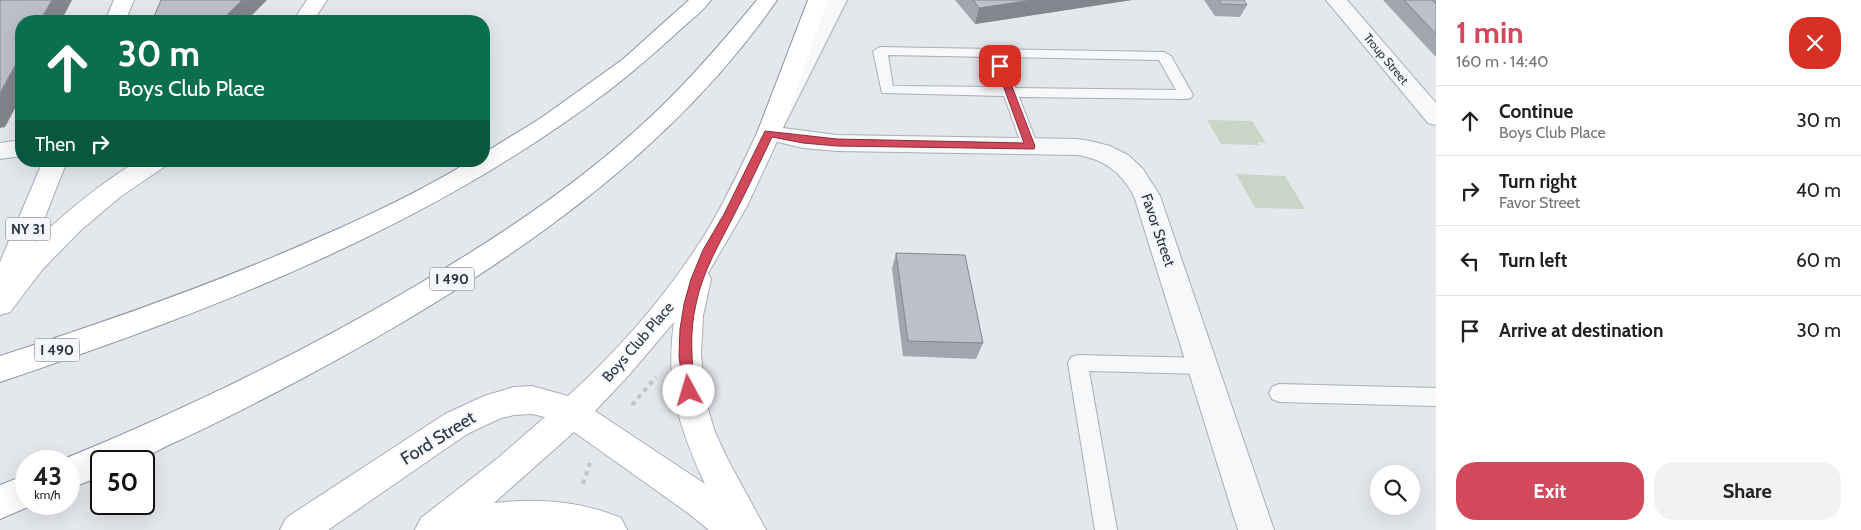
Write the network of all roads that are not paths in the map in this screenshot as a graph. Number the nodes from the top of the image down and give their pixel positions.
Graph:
1 (124, 0) edge
2 (701, 0) edge
3 (767, 0) edge
4 (818, 0) edge
5 (837, 0) edge
6 (1336, 0) edge
7 (118, 15) edge
8 (995, 53) junction
9 (1010, 92) junction
10 (1436, 118) edge
11 (769, 133) junction
12 (1030, 146) junction
13 (15, 149) edge
14 (0, 151) edge
15 (490, 159) edge
16 (53, 167) edge
17 (146, 167) edge
18 (477, 167) edge
19 (709, 250) junction
20 (5, 273) edge
21 (0, 296) edge
22 (0, 304) edge
23 (1203, 366) junction
24 (0, 369) edge
25 (1279, 393) dead end
26 (1436, 398) edge
27 (572, 414) junction
28 (80, 468) edge
29 (15, 492) edge
30 (15, 494) edge
31 (0, 496) edge
32 (0, 502) edge
33 (298, 530) edge
34 (433, 530) edge
35 (445, 530) edge
36 (609, 530) edge
37 (736, 530) edge
38 (748, 530) edge
39 (1106, 530) edge
40 (1256, 530) edge

1 - 7 main road
2 - 15 main road, I 490
3 - 28 main road, I 490
4 - 11 main road
5 - 11 street, Boys Club Place
6 - 10 street, Troup Street
8 - 9 lane
8 - 9 lane
8 - 9 lane
9 - 12 lane
11 - 12 street, Favor Street
11 - 19 main road, Boys Club Place
12 - 23 street, Favor Street
13 - 14 street
16 - 20 main road, NY 31
17 - 22 main road, NY 31
18 - 24 main road, I 490
19 - 27 main road, Boys Club Place
19 - 38 main road
20 - 21 main road, NY 31
23 - 39 lane
23 - 40 street, Favor Street
25 - 26 lane
27 - 33 main road, Ford Street
27 - 34 main road, Boys Club Place
27 - 37 main road, Ford Street
29 - 31 main road
30 - 32 main road
35 - 36 main road

